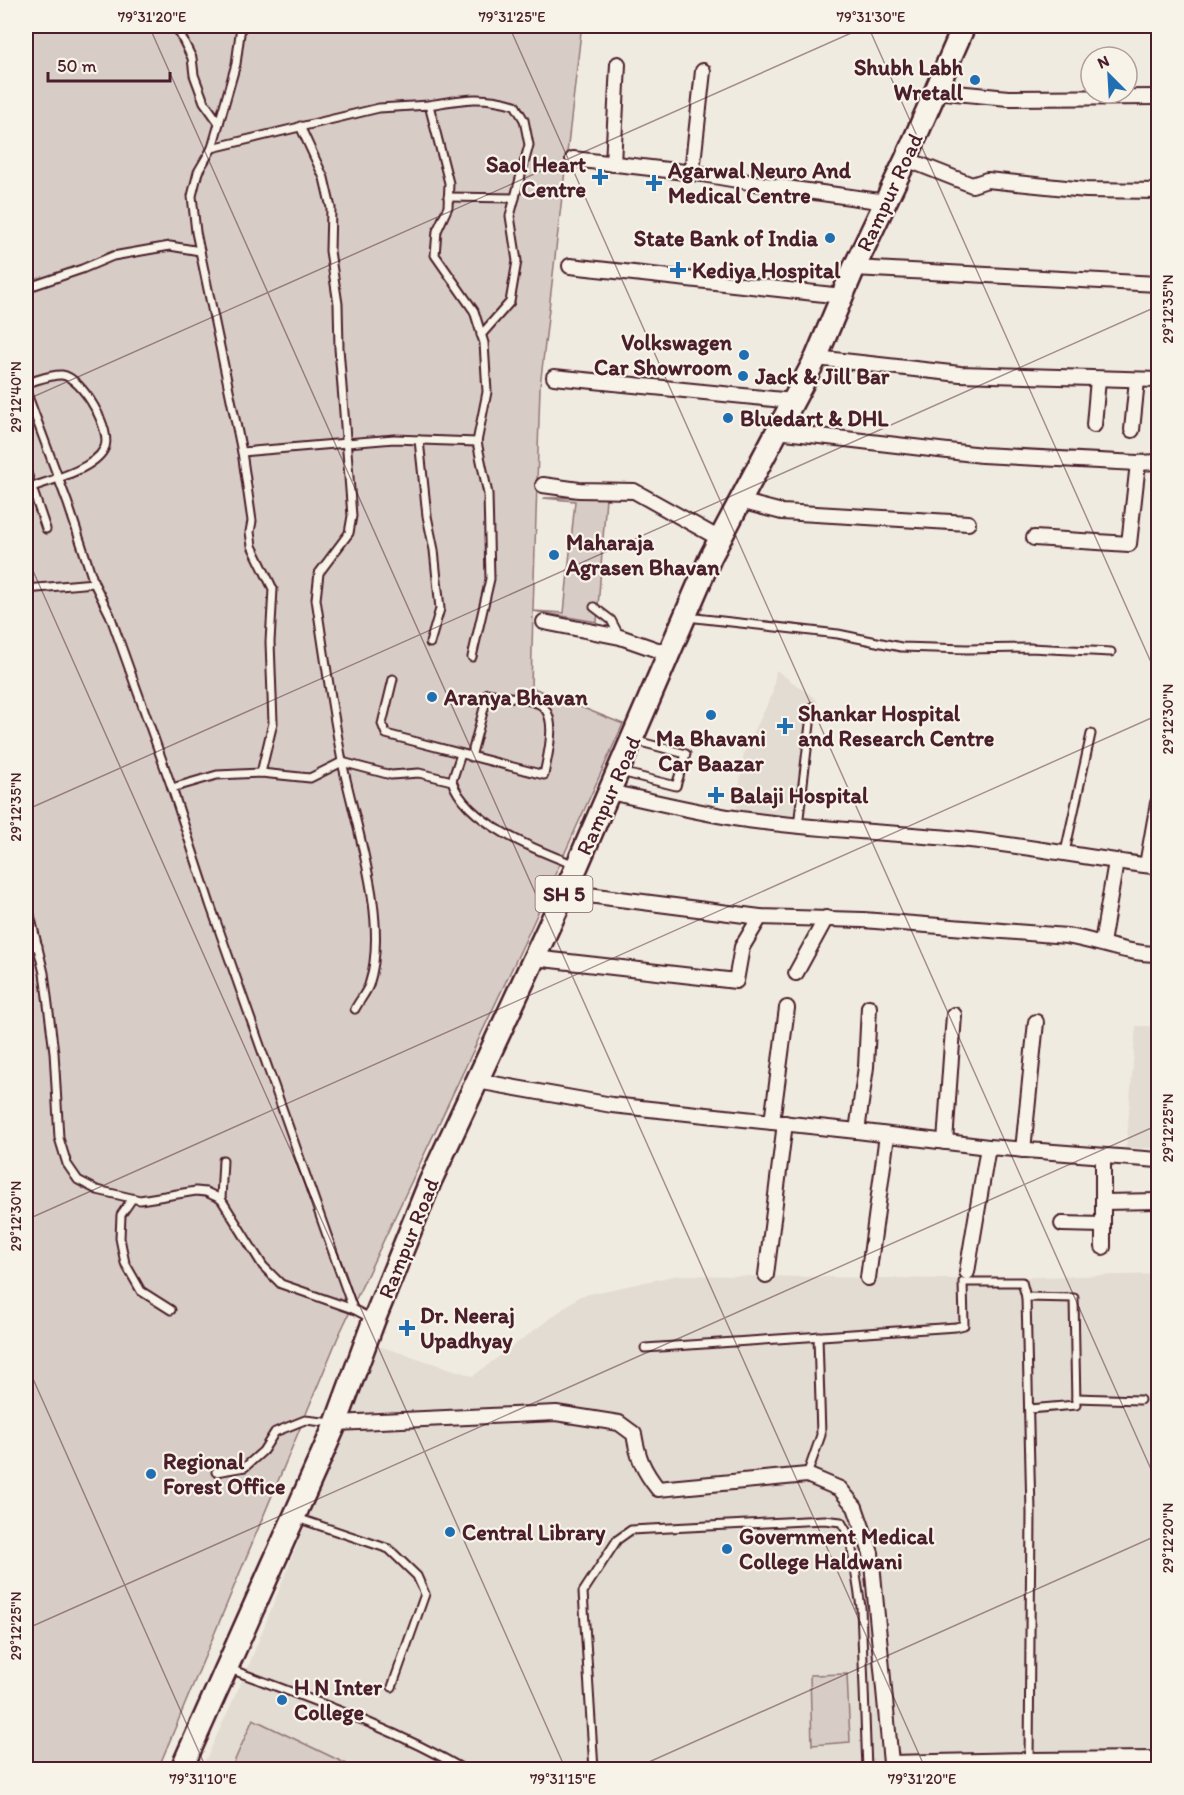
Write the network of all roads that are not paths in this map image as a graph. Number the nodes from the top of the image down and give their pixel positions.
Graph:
1 (176, 26) edge
2 (241, 26) edge
3 (964, 26) edge
4 (618, 64) dead end
5 (703, 71) dead end
6 (935, 91) junction
7 (1158, 98) edge
8 (429, 105) junction
9 (219, 123) junction
10 (300, 126) junction
11 (212, 148) junction
12 (573, 159) dead end
13 (906, 159) junction
14 (613, 164) junction
15 (692, 172) junction
16 (1158, 191) edge
17 (448, 196) junction
18 (515, 198) junction
19 (886, 202) junction
20 (200, 252) junction
21 (570, 266) dead end
22 (854, 268) junction
23 (1158, 284) edge
24 (26, 288) edge
25 (843, 296) junction
26 (481, 335) junction
27 (816, 358) junction
28 (554, 377) dead end
29 (1098, 379) junction
30 (1137, 380) junction
31 (1158, 380) edge
32 (26, 383) edge
33 (26, 391) edge
34 (793, 401) junction
35 (1094, 425) dead end
36 (1132, 430) dead end
37 (777, 431) junction
38 (419, 440) junction
39 (477, 442) junction
40 (346, 443) junction
41 (242, 452) junction
42 (1158, 462) edge
43 (1138, 463) junction
44 (26, 470) edge
45 (58, 478) junction
46 (543, 485) dead end
47 (32, 487) junction
48 (740, 501) junction
49 (968, 523) dead end
50 (46, 529) dead end
51 (1034, 538) dead end
52 (720, 539) junction
53 (94, 583) junction
54 (26, 589) edge
55 (594, 607) dead end
56 (685, 617) junction
57 (543, 622) dead end
58 (620, 637) junction
59 (430, 643) dead end
60 (1111, 652) dead end
61 (669, 654) junction
62 (472, 657) dead end
63 (393, 679) dead end
64 (812, 706) dead end
65 (1091, 734) dead end
66 (632, 740) junction
67 (461, 754) junction
68 (471, 757) junction
69 (342, 762) junction
70 (618, 771) junction
71 (261, 773) junction
72 (452, 781) junction
73 (172, 788) junction
74 (610, 792) junction
75 (1158, 803) edge
76 (798, 825) junction
77 (1065, 852) junction
78 (1116, 862) junction
79 (577, 866) junction
80 (1153, 866) edge
81 (565, 892) junction
82 (26, 898) edge
83 (760, 916) junction
84 (826, 918) junction
85 (1102, 943) junction
86 (38, 946) junction
87 (26, 948) edge
88 (1158, 954) edge
89 (534, 958) junction
90 (796, 973) dead end
91 (869, 1007) dead end
92 (787, 1008) dead end
93 (355, 1009) dead end
94 (954, 1015) dead end
95 (1036, 1022) dead end
96 (477, 1081) junction
97 (778, 1122) junction
98 (857, 1131) junction
99 (887, 1135) junction
100 (945, 1142) junction
101 (988, 1147) junction
102 (1023, 1150) junction
103 (1103, 1156) junction
104 (223, 1160) dead end
105 (1158, 1160) edge
106 (132, 1199) junction
107 (221, 1199) junction
108 (1158, 1201) edge
109 (1103, 1202) junction
110 (1062, 1224) dead end
111 (1103, 1225) junction
112 (1103, 1247) dead end
113 (967, 1272) dead end
114 (766, 1275) dead end
115 (868, 1278) dead end
116 (1026, 1297) junction
117 (353, 1309) junction
118 (171, 1310) dead end
119 (374, 1320) junction
120 (818, 1336) junction
121 (645, 1348) dead end
122 (1076, 1398) junction
123 (1140, 1400) dead end
124 (1029, 1409) junction
125 (336, 1423) junction
126 (216, 1472) dead end
127 (807, 1475) junction
128 (294, 1517) junction
129 (227, 1669) junction
130 (392, 1688) dead end
131 (1158, 1759) edge
132 (1029, 1760) junction
133 (891, 1767) edge
134 (181, 1770) edge
135 (465, 1770) edge
136 (594, 1770) edge
137 (867, 1770) edge

1 - 9 lane
2 - 9 lane
3 - 6 main road, Rampur Road / SH 5
4 - 14 street
5 - 15 street
6 - 7 street
6 - 13 main road, Rampur Road / SH 5
8 - 10 lane
8 - 17 lane
8 - 18 lane
9 - 11 lane
10 - 11 lane
10 - 40 lane
11 - 20 lane
12 - 14 street
13 - 16 street
13 - 19 main road, Rampur Road / SH 5
14 - 15 street
15 - 19 street
17 - 18 lane
17 - 26 lane
18 - 26 lane
19 - 22 main road, Rampur Road / SH 5
20 - 24 lane
20 - 41 lane
21 - 25 street
22 - 23 street
22 - 25 main road, Rampur Road / SH 5
25 - 27 main road, Rampur Road / SH 5
26 - 39 lane
27 - 29 street
27 - 34 main road, Rampur Road / SH 5
28 - 34 street
29 - 30 street
29 - 35 street
30 - 31 street
30 - 36 street
32 - 45 lane
33 - 45 lane
34 - 37 main road, Rampur Road / SH 5
37 - 43 street
37 - 48 main road, Rampur Road / SH 5
38 - 39 lane
38 - 40 lane
38 - 59 lane
39 - 62 lane
40 - 41 lane
40 - 69 lane
41 - 71 lane
42 - 43 street
43 - 51 street
44 - 47 lane
45 - 47 lane
45 - 53 lane
46 - 52 street
47 - 50 lane
48 - 49 street
48 - 52 main road, Rampur Road / SH 5
52 - 56 main road, Rampur Road / SH 5
53 - 54 lane
53 - 73 lane
55 - 58 lane
56 - 60 lane
56 - 61 main road, Rampur Road / SH 5
57 - 58 street
58 - 61 street
61 - 66 main road, Rampur Road / SH 5
63 - 67 lane
64 - 76 lane
65 - 77 lane
66 - 70 main road, Rampur Road / SH 5
66 - 70 lane
67 - 68 lane
67 - 72 lane
68 - 68 lane
69 - 71 lane
69 - 72 lane
69 - 93 lane
70 - 74 main road, Rampur Road / SH 5
71 - 73 lane
72 - 79 lane
73 - 117 lane
74 - 76 street
74 - 79 main road, Rampur Road / SH 5
75 - 80 street
76 - 77 street
77 - 78 street
78 - 80 street
78 - 85 street
79 - 81 main road, Rampur Road / SH 5
81 - 83 street
81 - 89 main road, Rampur Road / SH 5
82 - 86 lane
83 - 84 street
83 - 89 street
84 - 85 street
84 - 90 street
85 - 88 street
86 - 87 lane
86 - 106 lane
89 - 96 main road, Rampur Road / SH 5
91 - 98 street
92 - 97 street
94 - 100 street
95 - 102 street
96 - 97 street
96 - 119 main road, Rampur Road / SH 5
97 - 98 street
97 - 114 street
98 - 99 street
99 - 100 street
99 - 115 street
100 - 101 street
101 - 102 street
101 - 113 street
102 - 103 street
103 - 105 street
103 - 109 street
104 - 107 lane
106 - 107 lane
106 - 118 lane
107 - 117 lane
108 - 109 street
109 - 111 street
110 - 111 street
111 - 112 street
116 - 120 lane
116 - 122 lane
116 - 124 lane
117 - 119 lane
119 - 125 main road, Rampur Road / SH 5
120 - 121 lane
120 - 127 lane
122 - 123 lane
122 - 124 lane
124 - 132 lane
125 - 126 lane
125 - 127 street
125 - 128 main road, Rampur Road / SH 5
127 - 133 street
128 - 129 main road, Rampur Road / SH 5
128 - 130 lane
129 - 134 main road, Rampur Road / SH 5
129 - 135 lane
131 - 132 street
132 - 133 street
136 - 137 lane

